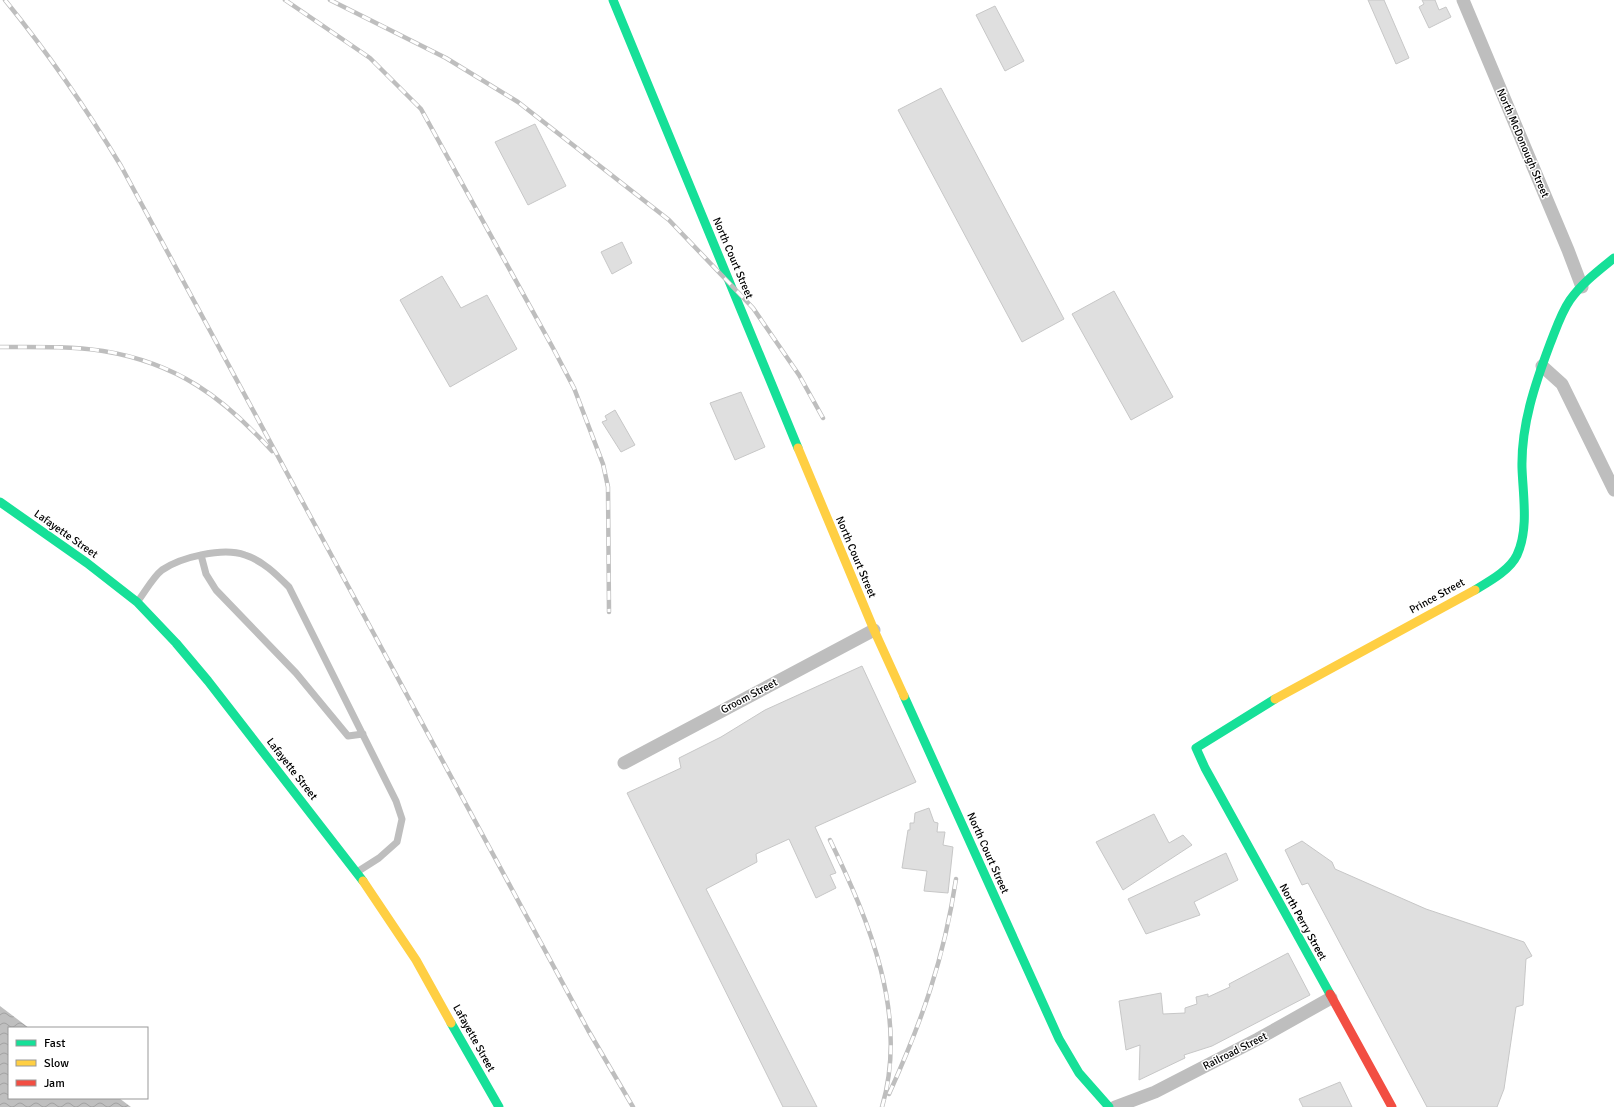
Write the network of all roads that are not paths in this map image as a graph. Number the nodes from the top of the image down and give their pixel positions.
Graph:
1 (614, 0) edge
2 (1462, 0) edge
3 (1614, 258) edge
4 (1582, 287) junction
5 (1542, 366) junction
6 (1614, 490) edge
7 (0, 502) edge
8 (201, 555) junction
9 (137, 602) junction
10 (874, 630) junction
11 (363, 734) junction
12 (1196, 748) joint
13 (624, 763) dead end
14 (356, 872) junction
15 (1331, 998) junction
16 (499, 1107) edge
17 (1109, 1107) edge
18 (1115, 1107) edge
19 (1392, 1107) edge

1 - 10 street, North Court Street
2 - 4 street, North McDonough Street
3 - 4 street, Prince Street
4 - 5 street, Prince Street
5 - 6 street
5 - 12 street, Prince Street
7 - 9 street, Lafayette Street
8 - 9 lane
8 - 11 lane
8 - 11 lane
9 - 14 street, Lafayette Street
10 - 13 street, Groom Street
10 - 17 street, North Court Street
11 - 14 lane
12 - 15 street, North Perry Street
14 - 16 street, Lafayette Street
15 - 18 street, Railroad Street
15 - 19 street, North Perry Street

